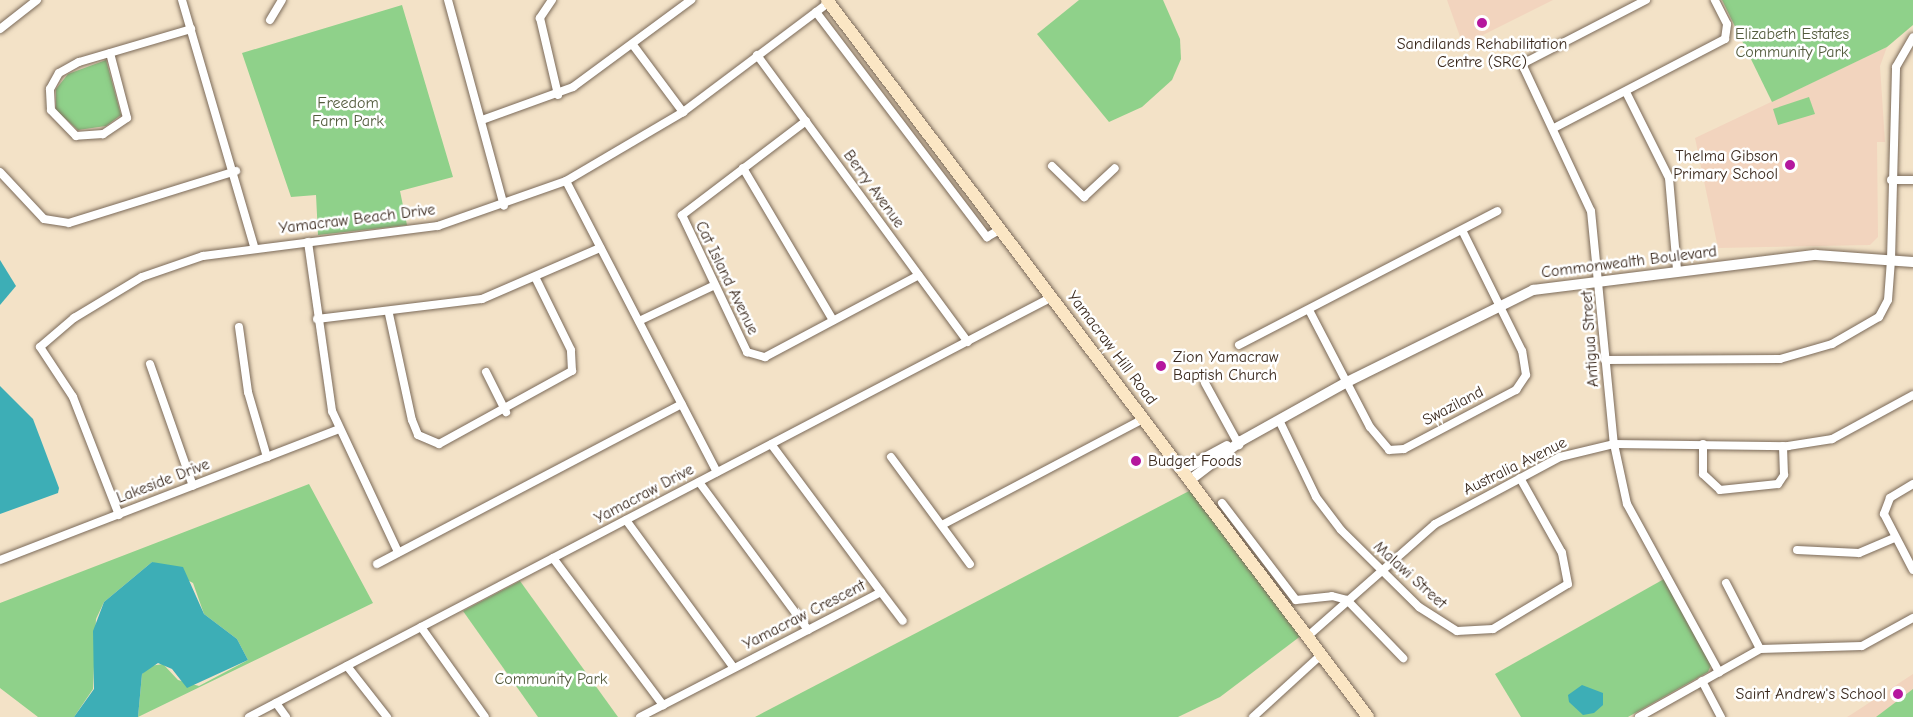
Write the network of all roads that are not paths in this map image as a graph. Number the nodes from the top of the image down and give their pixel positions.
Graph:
1 (36, 0) edge
2 (182, 0) edge
3 (282, 0) edge
4 (447, 0) edge
5 (552, 0) edge
6 (691, 0) edge
7 (1646, 0) edge
8 (1715, 0) edge
9 (827, 1) edge
10 (816, 12) junction
11 (270, 20) dead end
12 (0, 29) edge
13 (191, 29) junction
14 (1913, 37) edge
15 (633, 45) junction
16 (110, 53) junction
17 (757, 55) junction
18 (1626, 92) junction
19 (558, 96) junction
20 (683, 112) junction
21 (482, 120) junction
22 (806, 121) junction
23 (1554, 128) junction
24 (932, 138) junction
25 (919, 147) junction
26 (1052, 166) dead end
27 (743, 168) junction
28 (1114, 168) dead end
29 (236, 171) junction
30 (0, 172) edge
31 (1891, 180) junction
32 (1913, 180) edge
33 (566, 181) junction
34 (504, 206) junction
35 (1497, 211) dead end
36 (1001, 229) junction
37 (1462, 230) junction
38 (308, 242) junction
39 (254, 246) junction
40 (600, 248) junction
41 (1891, 260) junction
42 (1913, 262) edge
43 (1677, 269) junction
44 (919, 275) junction
45 (1601, 278) junction
46 (536, 279) junction
47 (713, 286) junction
48 (1052, 297) junction
49 (1501, 304) junction
50 (1309, 310) junction
51 (389, 314) junction
52 (316, 319) junction
53 (833, 320) junction
54 (639, 321) junction
55 (239, 327) dead end
56 (968, 342) junction
57 (1239, 345) dead end
58 (1605, 360) junction
59 (150, 364) dead end
60 (486, 372) dead end
61 (1347, 382) junction
62 (1204, 383) dead end
63 (1913, 395) edge
64 (681, 404) junction
65 (506, 412) junction
66 (1144, 418) junction
67 (1279, 420) junction
68 (337, 430) junction
69 (1239, 442) junction
70 (771, 444) junction
71 (1614, 444) junction
72 (1702, 444) junction
73 (1783, 446) junction
74 (267, 457) junction
75 (891, 457) dead end
76 (717, 472) junction
77 (1187, 475) junction
78 (1520, 478) junction
79 (699, 482) junction
80 (1913, 484) edge
81 (193, 486) junction
82 (1222, 503) dead end
83 (118, 514) junction
84 (626, 520) junction
85 (942, 525) junction
86 (1895, 538) junction
87 (1797, 550) dead end
88 (398, 552) junction
89 (553, 558) junction
90 (0, 560) edge
91 (377, 564) dead end
92 (970, 564) dead end
93 (1381, 570) junction
94 (1913, 570) edge
95 (1726, 583) dead end
96 (881, 592) junction
97 (1347, 600) junction
98 (1913, 618) edge
99 (903, 621) dead end
100 (421, 627) junction
101 (808, 630) junction
102 (1308, 636) junction
103 (1760, 649) junction
104 (1322, 654) junction
105 (1403, 658) dead end
106 (347, 666) junction
107 (734, 668) junction
108 (1719, 672) junction
109 (1702, 681) junction
110 (276, 703) junction
111 (663, 705) junction
112 (249, 717) edge
113 (286, 717) edge
114 (387, 717) edge
115 (485, 717) edge
116 (640, 717) edge
117 (1253, 717) edge
118 (1368, 717) edge
119 (1639, 717) edge
120 (1721, 717) edge

1 - 12 street
2 - 13 street
3 - 11 street
4 - 21 street
5 - 19 street
6 - 15 street
7 - 23 street, Antigua Street
8 - 18 street
9 - 10 street, Yamacraw Beach Drive
9 - 24 main road, Yamacraw Hill Road
10 - 17 street, Yamacraw Beach Drive
10 - 25 street
13 - 16 street
13 - 29 street
14 - 31 street
15 - 19 street
15 - 20 street
16 - 16 street
17 - 20 street, Yamacraw Beach Drive
17 - 22 street, Berry Avenue
18 - 23 street
18 - 43 street
19 - 21 street
20 - 33 street, Yamacraw Beach Drive
21 - 34 street
22 - 27 street, Cat Island Avenue
22 - 44 street, Berry Avenue
23 - 45 street, Antigua Street
24 - 25 street
24 - 36 main road, Yamacraw Hill Road
25 - 36 street
26 - 28 street
27 - 47 street, Cat Island Avenue
27 - 53 street
29 - 30 street
29 - 39 street
31 - 32 street
31 - 41 street
33 - 34 street, Yamacraw Beach Drive
33 - 40 street
34 - 38 street, Yamacraw Beach Drive
35 - 37 street
36 - 48 main road, Yamacraw Hill Road
37 - 49 street, Swaziland
37 - 50 street
38 - 39 street, Yamacraw Beach Drive
38 - 52 street
39 - 83 street, Yamacraw Beach Drive
40 - 46 street
40 - 54 street
41 - 42 street, Commonwealth Boulevard
41 - 43 street, Commonwealth Boulevard
41 - 58 street
43 - 45 street, Commonwealth Boulevard
44 - 53 street, Cat Island Avenue
44 - 56 street, Berry Avenue
45 - 49 street, Commonwealth Boulevard
45 - 58 street, Antigua Street
46 - 51 street
46 - 65 street
47 - 53 street, Cat Island Avenue
47 - 54 street
48 - 56 street, Yamacraw Drive
48 - 66 main road, Yamacraw Hill Road
49 - 61 street, Commonwealth Boulevard
49 - 61 street, Swaziland
50 - 57 street
50 - 61 street, Swaziland
51 - 52 street
51 - 65 street
52 - 68 street
54 - 64 street
55 - 74 street
56 - 70 street, Yamacraw Drive
58 - 71 street, Antigua Street
59 - 81 street
60 - 65 street
61 - 67 street, Commonwealth Boulevard
62 - 69 street
63 - 73 street, Australia Avenue
64 - 76 street
64 - 88 street
66 - 77 main road, Yamacraw Hill Road
66 - 85 street
67 - 69 street, Commonwealth Boulevard
67 - 93 street, Malawi Street
68 - 74 street, Lakeside Drive
68 - 88 street
69 - 77 street, Commonwealth Boulevard
70 - 76 street, Yamacraw Drive
70 - 96 street, Yamacraw Crescent
71 - 72 street, Australia Avenue
71 - 78 street, Australia Avenue
71 - 108 street, Antigua Street
72 - 73 street, Australia Avenue
72 - 73 street
74 - 81 street, Lakeside Drive
75 - 85 street
76 - 79 street, Yamacraw Drive
77 - 102 main road, Yamacraw Hill Road
78 - 93 street, Australia Avenue
78 - 93 street, Malawi Street
79 - 84 street, Yamacraw Drive
79 - 101 street
80 - 86 street
81 - 83 street, Lakeside Drive
82 - 97 street
83 - 90 street, Lakeside Drive
84 - 89 street, Yamacraw Drive
84 - 107 street
85 - 92 street
86 - 87 street
86 - 94 street
88 - 91 street
89 - 100 street, Yamacraw Drive
89 - 111 street
93 - 97 street, Australia Avenue
95 - 103 street
96 - 99 street
96 - 101 street, Yamacraw Crescent
97 - 102 street, Australia Avenue
97 - 105 street
98 - 103 street
100 - 106 street, Yamacraw Drive
100 - 115 street
101 - 107 street, Yamacraw Crescent
102 - 104 main road, Yamacraw Hill Road
103 - 108 street
104 - 117 street
104 - 118 main road, Yamacraw Hill Road
106 - 110 street, Yamacraw Drive
106 - 114 street
107 - 111 street, Yamacraw Crescent
108 - 109 street
109 - 119 street
109 - 120 street
110 - 112 street, Yamacraw Drive
110 - 113 street
111 - 116 street, Yamacraw Crescent

